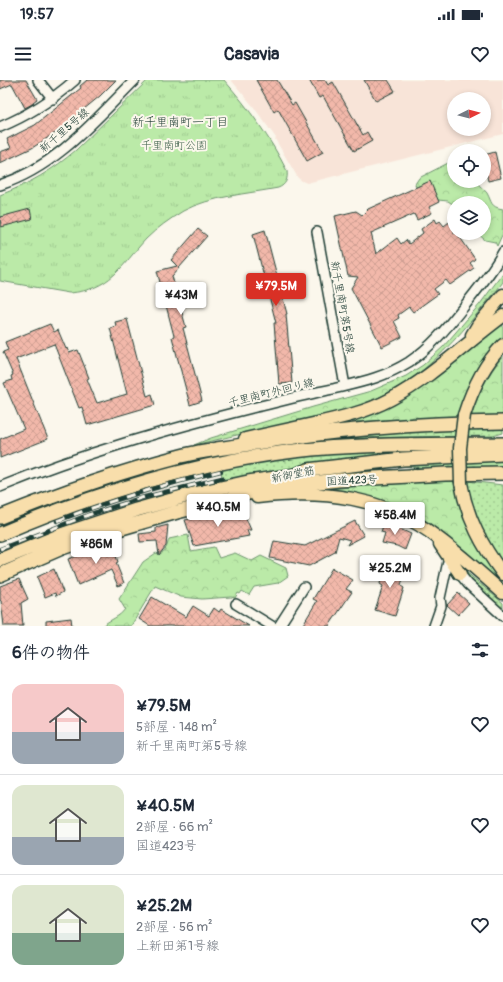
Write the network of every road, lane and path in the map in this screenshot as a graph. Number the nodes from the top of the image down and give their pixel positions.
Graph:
1 (38, 80) edge
2 (75, 80) edge
3 (135, 80) edge
4 (53, 99) junction
5 (0, 127) edge
6 (0, 185) edge
7 (317, 232) dead end
8 (503, 252) edge
9 (503, 295) edge
10 (503, 316) edge
11 (503, 345) edge
12 (455, 354) junction
13 (345, 386) junction
14 (503, 422) edge
15 (503, 444) edge
16 (503, 454) edge
17 (182, 456) junction
18 (503, 473) edge
19 (296, 474) junction
20 (454, 477) junction
21 (503, 478) edge
22 (0, 487) edge
23 (231, 499) junction
24 (0, 518) edge
25 (428, 530) junction
26 (0, 534) edge
27 (449, 558) junction
28 (0, 560) edge
29 (460, 574) joint
30 (503, 574) edge
31 (0, 575) edge
32 (304, 586) dead end
33 (503, 593) edge
34 (236, 604) dead end
35 (503, 616) edge
36 (272, 626) edge
37 (279, 626) edge
38 (434, 626) edge

1 - 4 street
2 - 4 street
3 - 6 street, 新千里5号線
4 - 5 street
7 - 13 street, 新千里南町第5号線
8 - 13 street, 千里南町外回り線
9 - 12 main road
10 - 12 main road
11 - 20 main road, bridge
12 - 17 main road
13 - 22 street, 千里南町外回り線
14 - 17 highway
15 - 26 highway, 新御堂筋
16 - 19 highway, 新御堂筋
17 - 24 highway
18 - 20 highway, 国道423号
19 - 20 highway
19 - 28 highway, 新御堂筋
20 - 21 main road
20 - 23 highway, 国道423号
20 - 30 main road
23 - 25 main road
23 - 31 highway, 国道423号
25 - 27 main road
25 - 33 main road
27 - 29 main road
27 - 38 street
29 - 35 street
32 - 37 street
34 - 36 street

